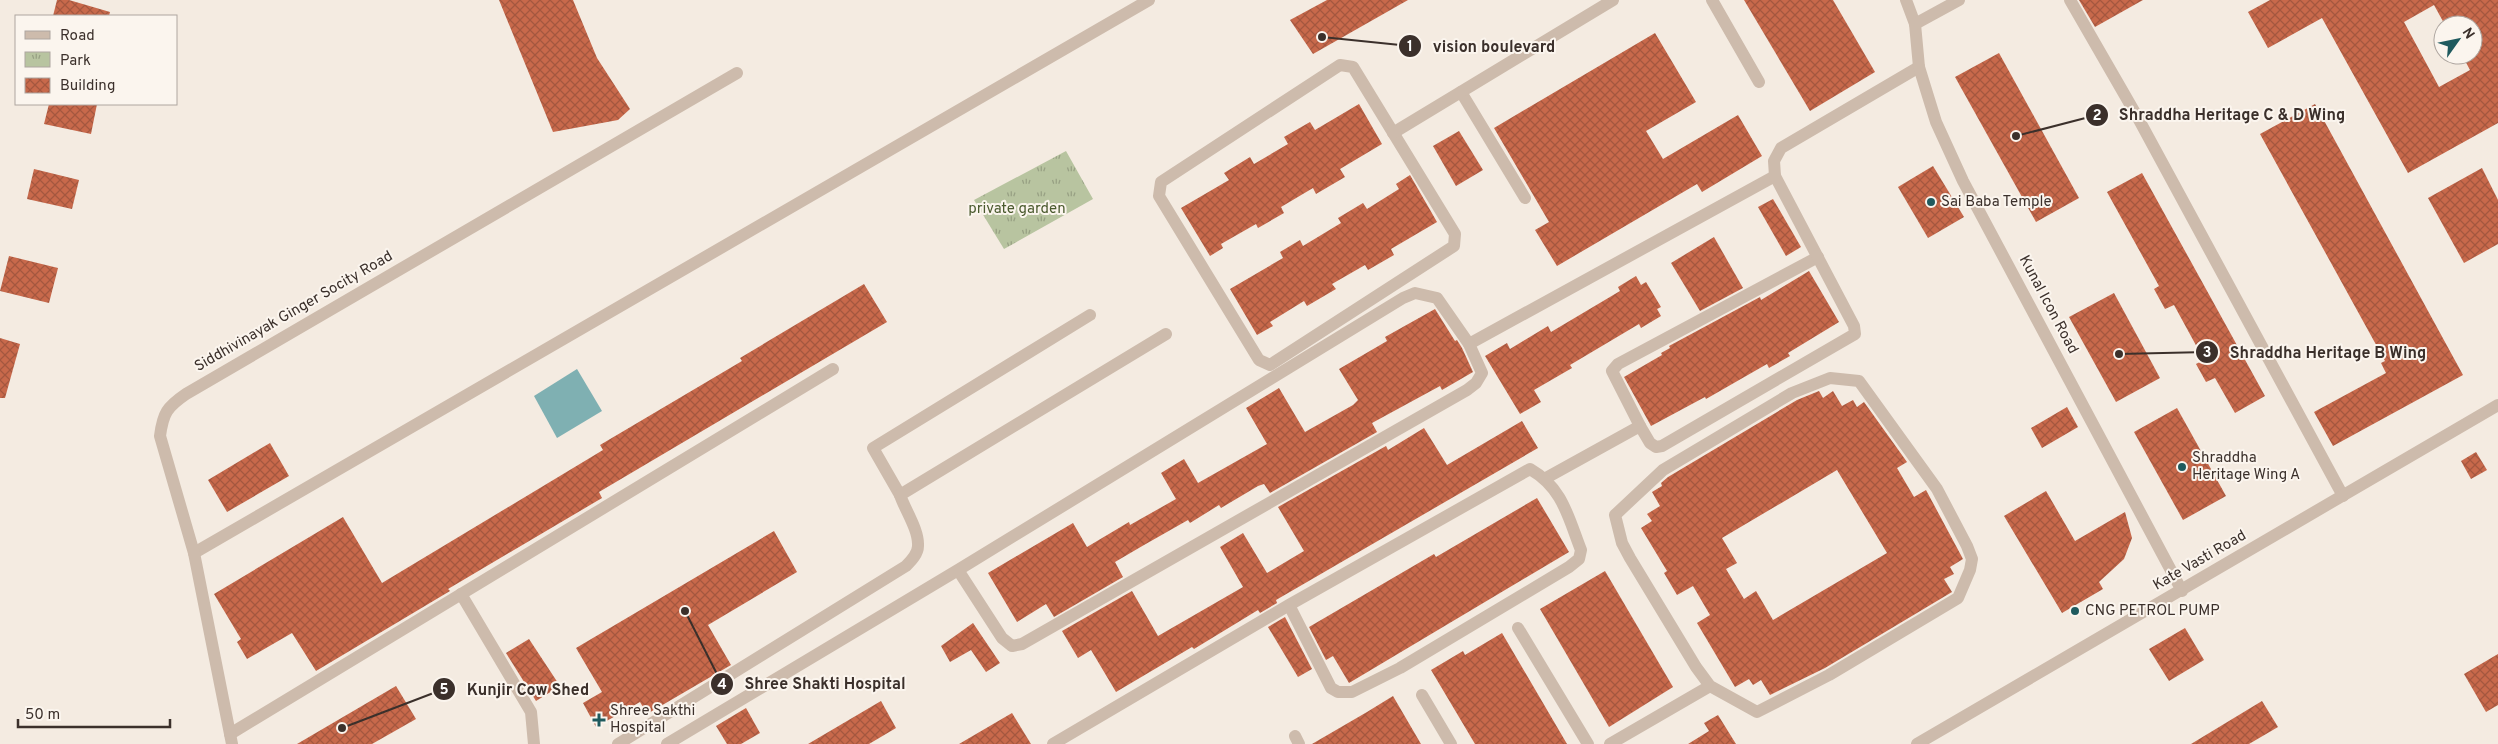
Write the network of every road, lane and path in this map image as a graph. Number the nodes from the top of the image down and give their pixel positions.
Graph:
1 (1149, 0) edge
2 (1613, 0) edge
3 (1712, 0) edge
4 (1906, 0) edge
5 (1960, 0) edge
6 (2070, 0) edge
7 (1916, 24) junction
8 (1919, 67) junction
9 (737, 73) dead end
10 (1759, 82) dead end
11 (1462, 92) junction
12 (1393, 133) junction
13 (1775, 176) junction
14 (1524, 198) dead end
15 (1818, 257) junction
16 (1090, 315) dead end
17 (1166, 334) dead end
18 (1469, 344) junction
19 (833, 369) dead end
20 (2498, 405) edge
21 (1640, 426) junction
22 (1546, 478) junction
23 (900, 494) junction
24 (2343, 496) junction
25 (194, 553) junction
26 (958, 570) junction
27 (2182, 590) junction
28 (461, 594) junction
29 (1289, 605) junction
30 (1518, 628) dead end
31 (1710, 686) junction
32 (1422, 695) dead end
33 (231, 739) edge
34 (534, 744) edge
35 (618, 744) edge
36 (667, 744) edge
37 (1053, 744) edge
38 (1451, 744) edge
39 (1588, 744) edge
40 (1610, 744) edge
41 (1917, 744) edge

1 - 25 street
2 - 11 street
3 - 10 street
4 - 7 street, Kunal Icon Road
5 - 7 street
6 - 24 street
7 - 8 street, Kunal Icon Road
8 - 13 street
8 - 27 street, Kunal Icon Road
9 - 25 street, Siddhivinayak Ginger Socity Road
11 - 12 street
11 - 14 street
12 - 12 street
13 - 15 street
13 - 18 street
15 - 21 street
15 - 21 street
16 - 23 street
17 - 23 street
18 - 26 street
18 - 26 street
19 - 28 street
20 - 24 street, Kate Vasti Road
21 - 22 street
22 - 29 street
22 - 29 street
23 - 35 street
24 - 27 street, Kate Vasti Road
25 - 33 street, Siddhivinayak Ginger Socity Road
26 - 36 street
27 - 41 street, Kate Vasti Road
28 - 33 street
28 - 34 street
29 - 37 street
30 - 39 street
31 - 31 street
31 - 40 street
32 - 38 street

